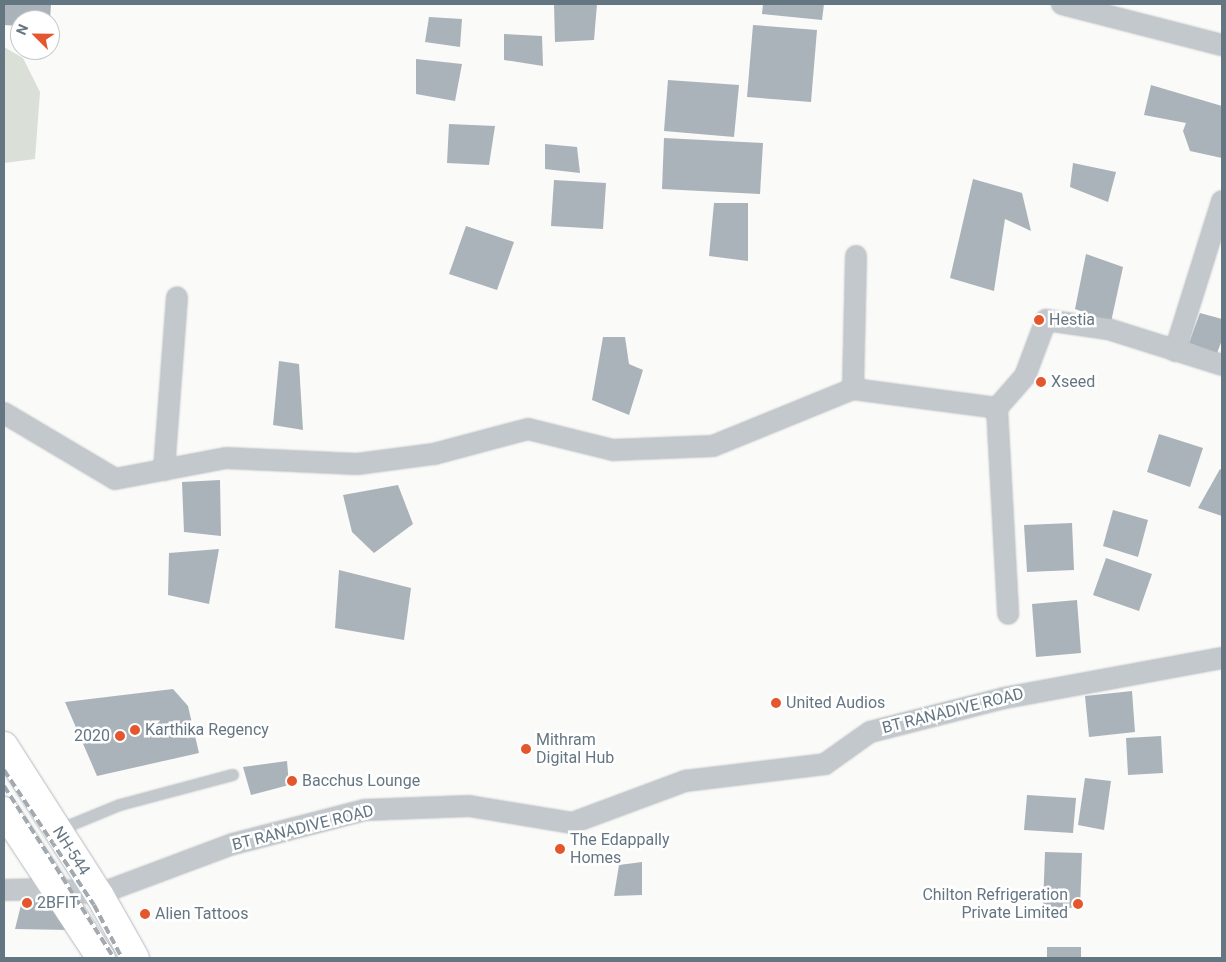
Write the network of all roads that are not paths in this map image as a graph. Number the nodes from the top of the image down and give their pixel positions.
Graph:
1 (1062, 4) edge
2 (1222, 45) edge
3 (1222, 201) edge
4 (856, 256) dead end
5 (177, 297) dead end
6 (1175, 350) junction
7 (1222, 366) edge
8 (853, 389) junction
9 (997, 408) junction
10 (4, 413) edge
11 (164, 470) junction
12 (1008, 614) dead end
13 (1222, 658) edge
14 (4, 746) edge
15 (233, 775) dead end
16 (4, 811) edge
17 (58, 831) junction
18 (54, 889) junction
19 (4, 890) edge
20 (99, 894) junction
21 (100, 958) edge
22 (135, 958) edge

1 - 2 street
3 - 6 street
4 - 8 street
5 - 11 street
6 - 7 street
6 - 9 street
8 - 9 street
8 - 11 street
9 - 12 street
10 - 11 street
13 - 20 street, BT RANADIVE ROAD
14 - 17 main road, NH-544
15 - 17 lane
16 - 18 main road
17 - 20 main road, NH-544
18 - 19 street, BT RANADIVE ROAD
18 - 20 street, BT RANADIVE ROAD
18 - 21 main road
20 - 22 main road, NH-544

